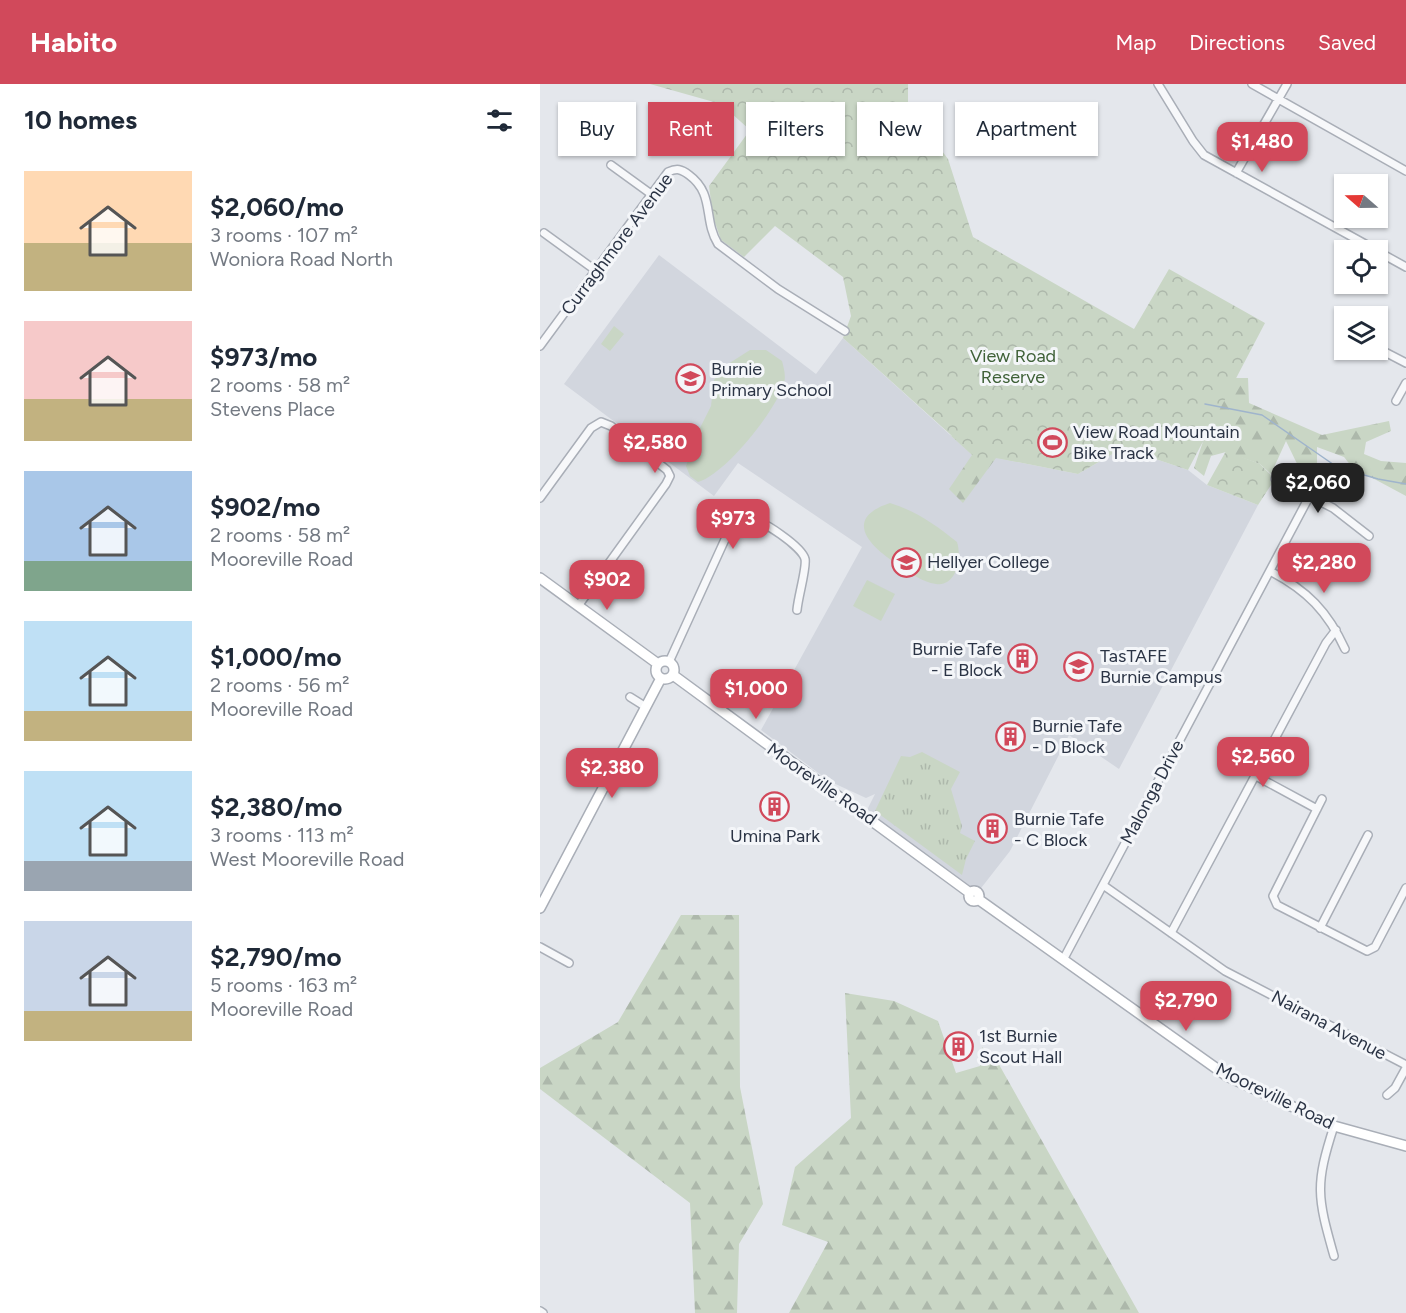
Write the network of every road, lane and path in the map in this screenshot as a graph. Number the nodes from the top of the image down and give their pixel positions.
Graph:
1 (1158, 84) edge
2 (1252, 84) edge
3 (1287, 84) edge
4 (1278, 100) junction
5 (611, 165) dead end
6 (1406, 171) edge
7 (1236, 173) junction
8 (651, 194) junction
9 (544, 233) dead end
10 (1356, 240) edge
11 (1388, 257) edge
12 (1406, 267) edge
13 (596, 270) junction
14 (845, 332) dead end
15 (540, 346) edge
16 (1388, 354) edge
17 (1406, 363) edge
18 (1406, 383) edge
19 (1396, 401) dead end
20 (1275, 479) dead end
21 (1309, 496) junction
22 (540, 498) edge
23 (1369, 536) dead end
24 (1270, 571) junction
25 (540, 578) edge
26 (578, 606) junction
27 (797, 610) dead end
28 (1336, 630) junction
29 (1345, 650) dead end
30 (669, 662) junction
31 (658, 664) junction
32 (673, 675) junction
33 (661, 678) junction
34 (630, 697) dead end
35 (646, 706) junction
36 (1256, 776) junction
37 (1322, 799) dead end
38 (1317, 808) junction
39 (1368, 835) dead end
40 (1103, 885) junction
41 (1406, 888) edge
42 (540, 908) edge
43 (1320, 928) junction
44 (1171, 933) junction
45 (540, 947) edge
46 (1063, 960) junction
47 (569, 963) dead end
48 (1406, 1067) edge
49 (1387, 1095) dead end
50 (1334, 1126) junction
51 (1406, 1146) edge
52 (1334, 1256) dead end

1 - 7 street
2 - 4 street
3 - 4 street
4 - 6 street
4 - 7 street
5 - 8 street
7 - 10 street
8 - 13 street, Curraghmore Avenue
8 - 14 street, Curraghmore Avenue
9 - 13 street
11 - 12 street
13 - 15 street, Curraghmore Avenue
16 - 17 street
18 - 19 street
20 - 21 street
21 - 23 street
21 - 24 street, Malonga Drive
22 - 26 street
24 - 28 street
24 - 40 street, Malonga Drive
25 - 26 main road
26 - 31 main road
27 - 30 street
28 - 29 street
28 - 36 street
30 - 31 main road
30 - 32 main road
31 - 33 main road
32 - 33 main road
32 - 46 main road, Mooreville Road
33 - 35 main road
34 - 35 street
35 - 42 main road
36 - 38 street
36 - 44 street
37 - 38 street
38 - 43 street
39 - 43 street
40 - 44 street, Nairana Avenue
40 - 46 street, Malonga Drive
41 - 43 street
44 - 48 street, Nairana Avenue
45 - 47 street
46 - 50 main road, Mooreville Road
48 - 49 street
50 - 51 main road, Mooreville Road
50 - 52 street

